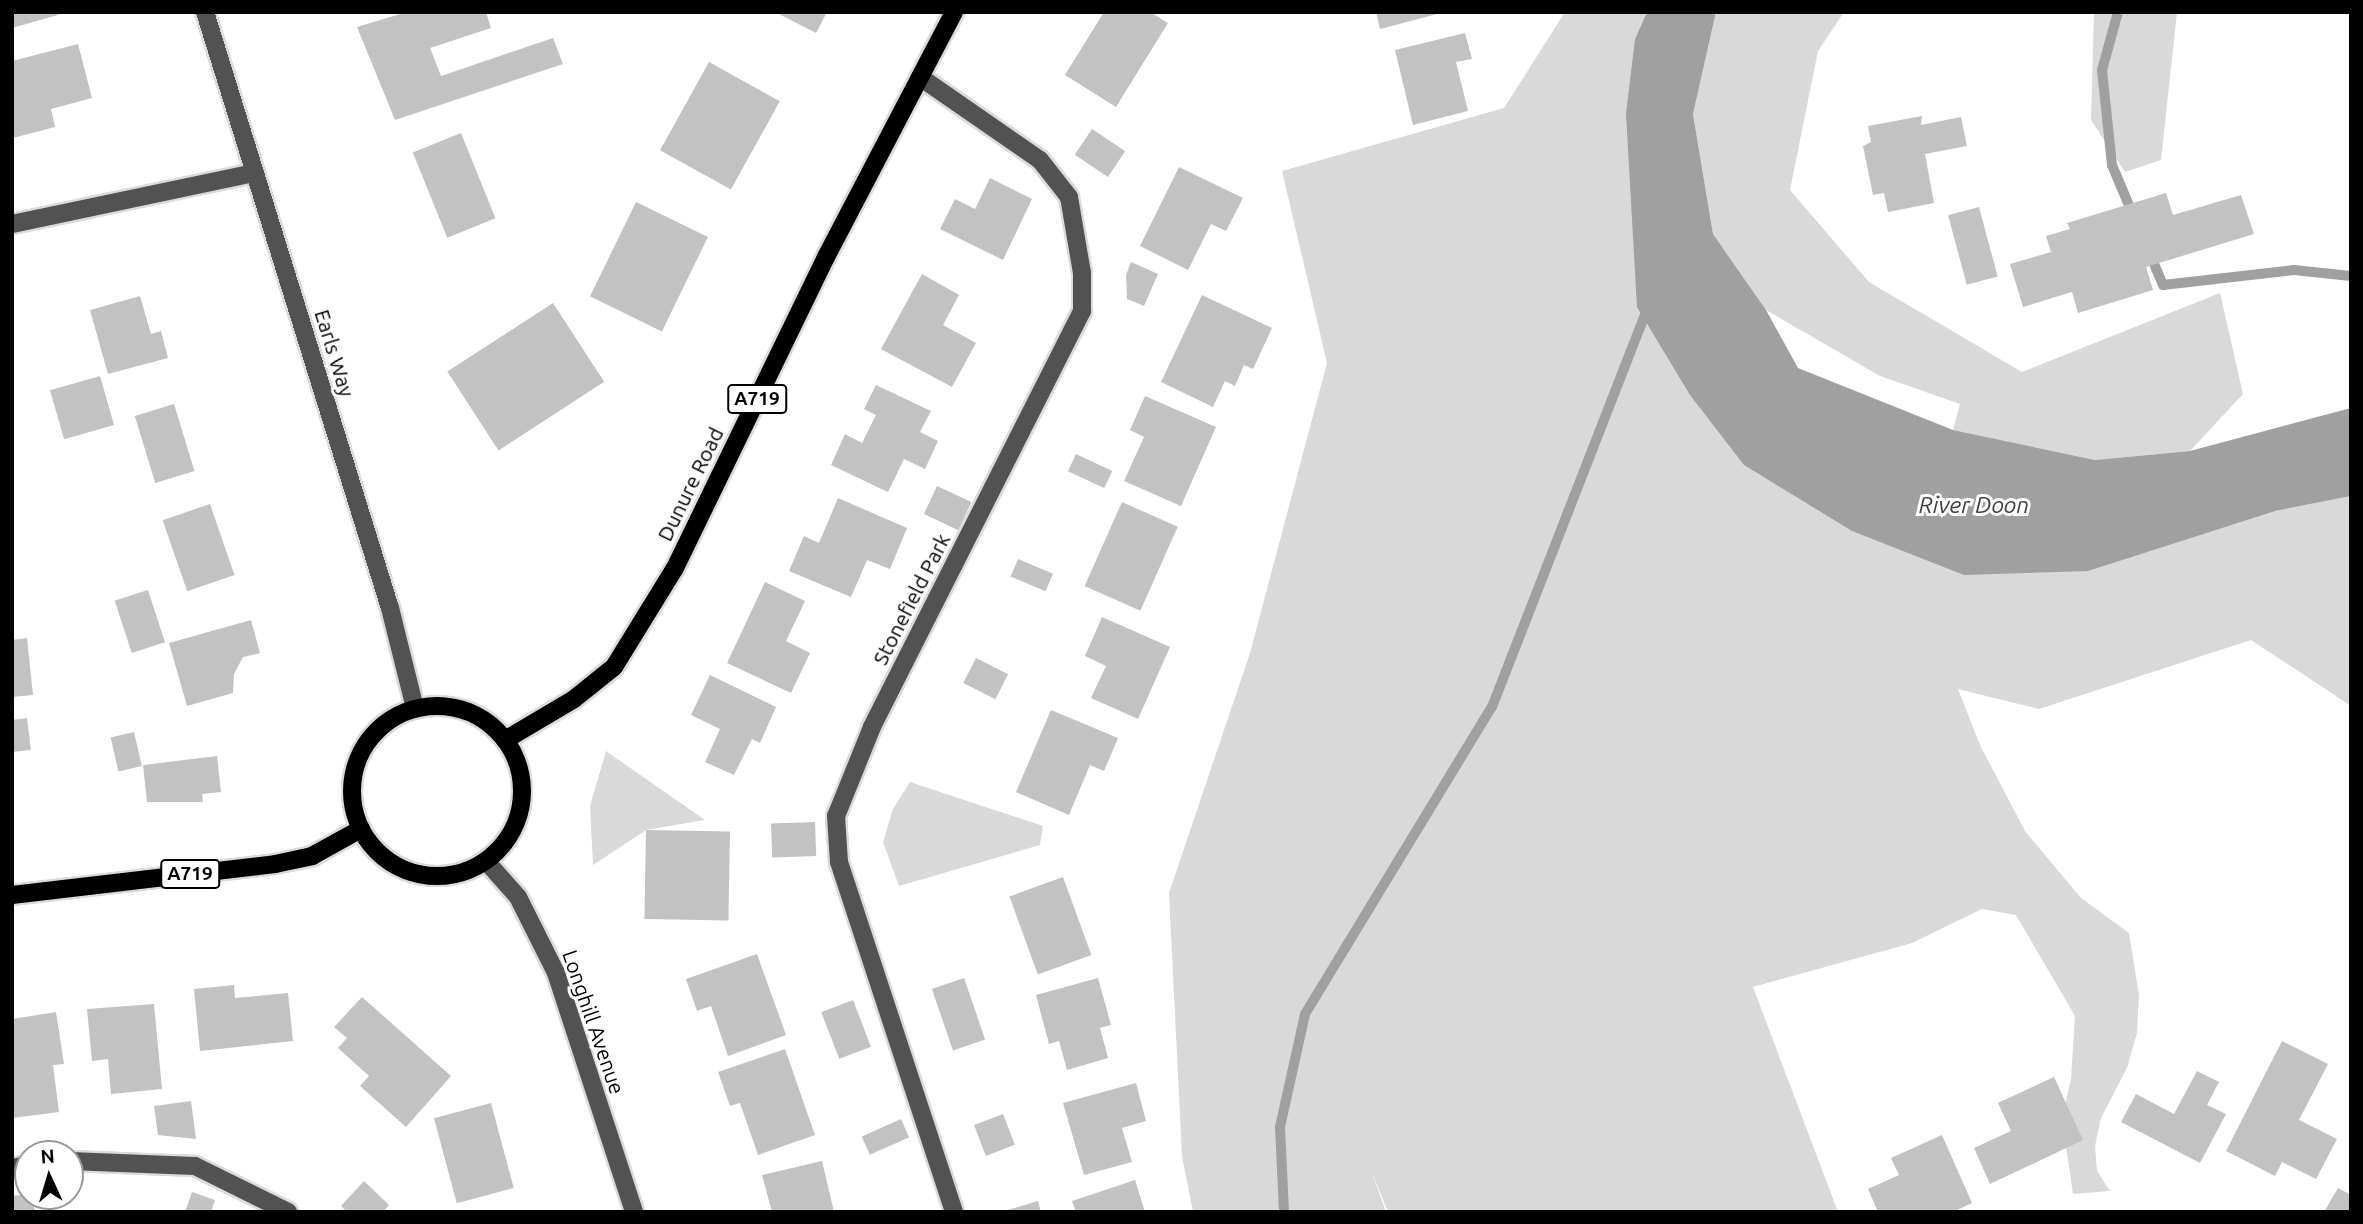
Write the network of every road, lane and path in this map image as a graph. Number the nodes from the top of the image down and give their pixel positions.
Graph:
1 (205, 12) edge
2 (954, 12) edge
3 (920, 78) junction
4 (255, 173) junction
5 (12, 224) edge
6 (415, 708) junction
7 (505, 740) junction
8 (361, 829) junction
9 (486, 861) junction
10 (12, 895) edge
11 (84, 1162) edge
12 (288, 1212) edge
13 (634, 1212) edge
14 (954, 1212) edge

1 - 4 street, Earls Way
2 - 3 main road, Dunure Road / A719
3 - 7 main road, Dunure Road / A719
3 - 14 street, Stonefield Park
4 - 5 street
4 - 6 street, Earls Way
6 - 7 main road
6 - 8 main road
7 - 9 main road
8 - 9 main road
8 - 10 main road, A719
9 - 13 street, Longhill Avenue
11 - 12 street

